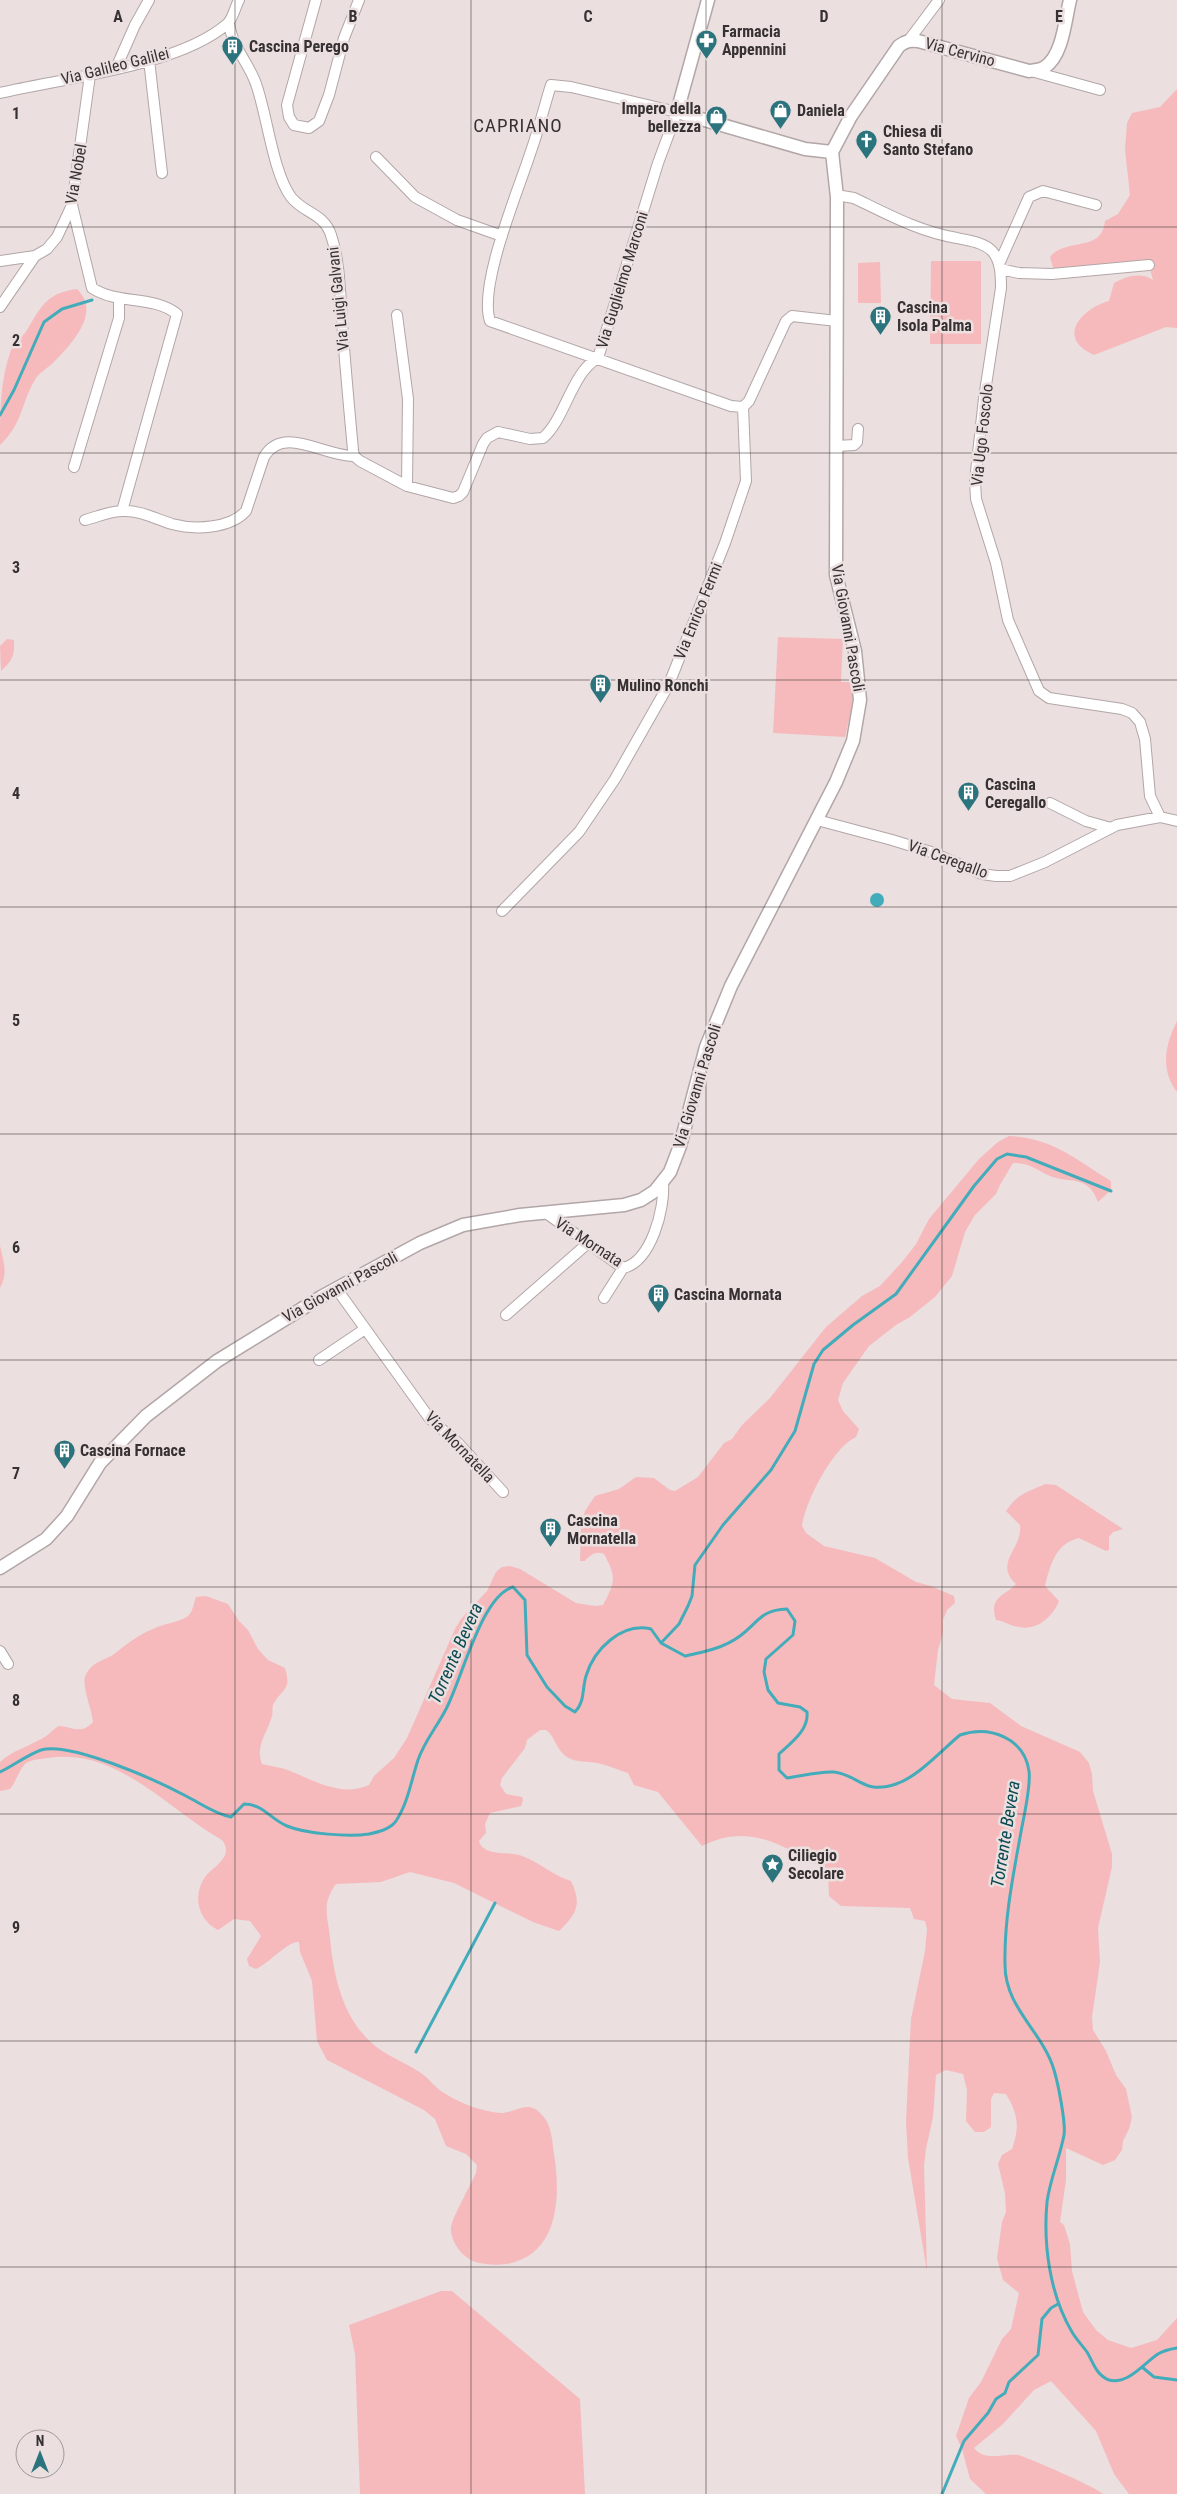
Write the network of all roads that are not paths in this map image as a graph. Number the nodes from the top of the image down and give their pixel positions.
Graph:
1 (150, 0) edge
2 (239, 0) edge
3 (316, 0) edge
4 (359, 0) edge
5 (708, 0) edge
6 (939, 0) edge
7 (1070, 0) edge
8 (229, 22) junction
9 (909, 40) junction
10 (149, 60) junction
11 (116, 68) junction
12 (1029, 71) junction
13 (90, 75) junction
14 (1100, 90) dead end
15 (0, 93) edge
16 (677, 112) junction
17 (832, 152) junction
18 (376, 157) dead end
19 (162, 173) dead end
20 (837, 197) junction
21 (72, 205) junction
22 (1096, 205) dead end
23 (502, 236) junction
24 (35, 256) junction
25 (0, 261) edge
26 (1149, 265) dead end
27 (999, 266) junction
28 (119, 299) junction
29 (0, 307) edge
30 (397, 314) dead end
31 (837, 321) junction
32 (598, 358) junction
33 (743, 407) junction
34 (858, 430) dead end
35 (836, 446) junction
36 (354, 456) junction
37 (74, 467) dead end
38 (407, 486) junction
39 (122, 510) junction
40 (85, 520) dead end
41 (1050, 803) dead end
42 (1160, 817) junction
43 (817, 820) junction
44 (1177, 821) edge
45 (1110, 828) junction
46 (502, 911) dead end
47 (663, 1183) junction
48 (546, 1213) junction
49 (587, 1244) junction
50 (623, 1268) junction
51 (336, 1288) junction
52 (604, 1298) dead end
53 (506, 1315) dead end
54 (365, 1329) junction
55 (319, 1360) dead end
56 (503, 1492) dead end
57 (0, 1568) edge
58 (0, 1651) edge
59 (8, 1664) dead end

1 - 11 street
2 - 8 street
3 - 4 street
5 - 16 street
6 - 9 street
7 - 12 street
8 - 10 street, Via Galileo Galilei
8 - 36 street, Via Luigi Galvani
9 - 12 street, Via Cervino
9 - 17 street, Via Cervino
10 - 11 street, Via Galileo Galilei
10 - 19 street
11 - 13 street, Via Galileo Galilei
12 - 14 street, Via Cervino
13 - 15 street, Via Galileo Galilei
13 - 21 street, Via Nobel
16 - 17 street
16 - 23 street
16 - 32 street, Via Guglielmo Marconi
17 - 20 street
18 - 23 street
20 - 27 street
20 - 31 street, Via Giovanni Pascoli
21 - 24 street, Via Nobel
21 - 28 street
22 - 27 street
23 - 32 street
24 - 25 street
24 - 29 street
26 - 27 street
27 - 42 street, Via Ugo Foscolo
28 - 37 street
28 - 39 street
30 - 38 street
31 - 33 street
31 - 35 street, Via Giovanni Pascoli
32 - 33 street
32 - 38 street, Via Guglielmo Marconi
33 - 46 street, Via Enrico Fermi
34 - 35 street
35 - 43 street, Via Giovanni Pascoli
36 - 38 street
36 - 39 street
39 - 40 street
41 - 45 street
42 - 44 street
42 - 45 street, Via Ceregallo
43 - 45 street, Via Ceregallo
43 - 47 street, Via Giovanni Pascoli
47 - 48 street, Via Giovanni Pascoli
47 - 50 street, Via Mornata
48 - 49 street, Via Mornata
48 - 51 street, Via Giovanni Pascoli
49 - 50 street, Via Mornata
49 - 53 street
50 - 52 street
51 - 54 street, Via Mornatella
51 - 57 street, Via Giovanni Pascoli
54 - 55 street
54 - 56 street, Via Mornatella
58 - 59 street

